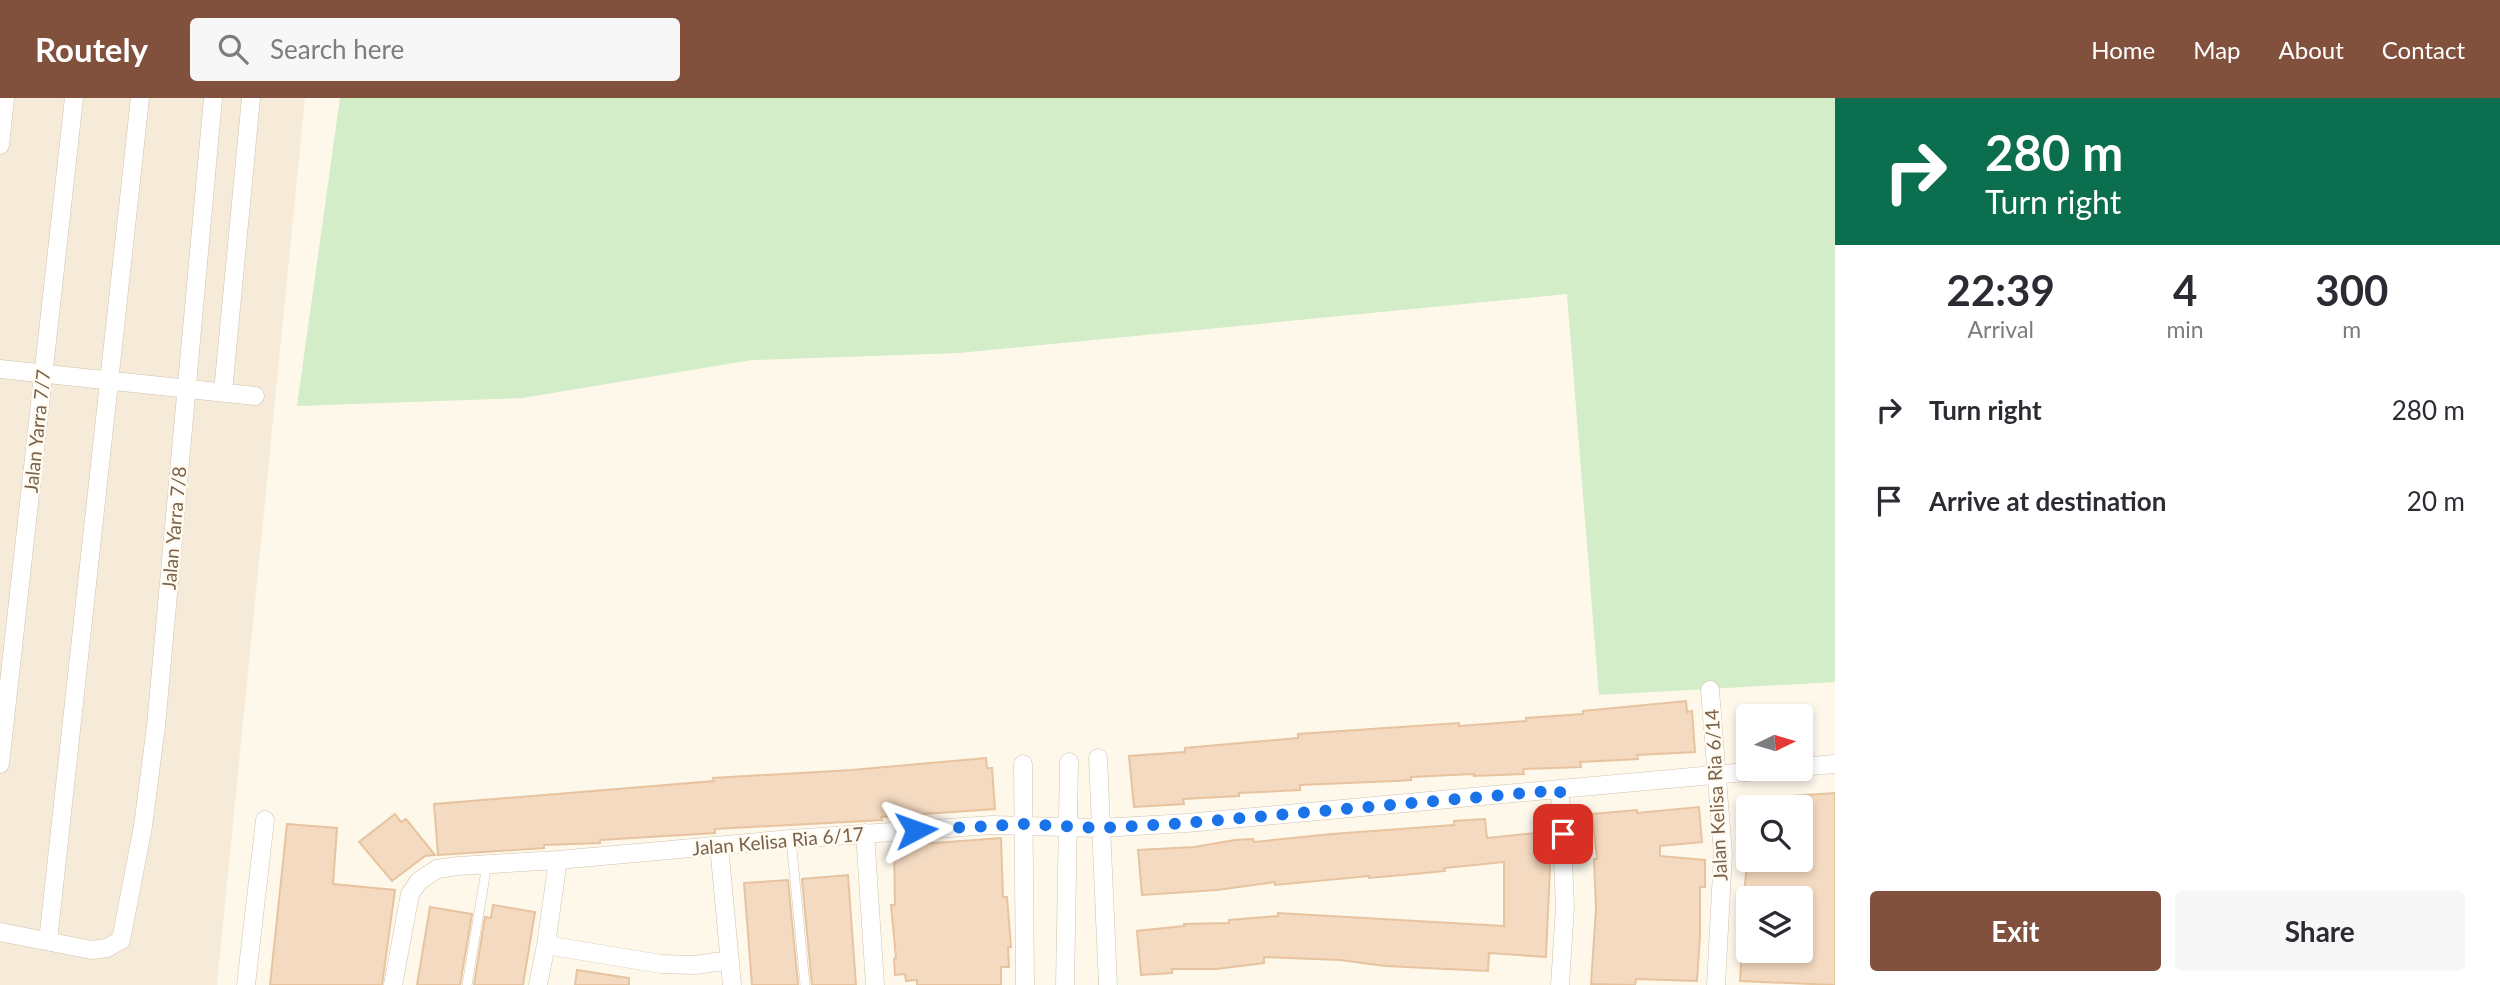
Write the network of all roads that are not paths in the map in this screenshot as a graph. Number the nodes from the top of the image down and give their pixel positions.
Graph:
1 (5, 98) edge
2 (74, 98) edge
3 (141, 98) edge
4 (213, 98) edge
5 (251, 98) edge
6 (0, 145) edge
7 (0, 369) edge
8 (43, 373) junction
9 (109, 380) junction
10 (186, 388) junction
11 (223, 392) junction
12 (255, 396) dead end
13 (1710, 690) dead end
14 (1098, 758) dead end
15 (1069, 762) dead end
16 (0, 764) edge
17 (1023, 764) dead end
18 (1835, 764) edge
19 (1813, 766) edge
20 (1736, 772) edge
21 (1717, 774) junction
22 (1560, 790) junction
23 (265, 820) dead end
24 (1024, 824) junction
25 (1066, 826) junction
26 (1100, 828) junction
27 (864, 833) junction
28 (791, 839) junction
29 (719, 846) junction
30 (558, 860) junction
31 (487, 864) junction
32 (0, 932) edge
33 (48, 941) junction
34 (546, 945) junction
35 (730, 960) junction
36 (246, 985) edge
37 (393, 985) edge
38 (467, 985) edge
39 (538, 985) edge
40 (732, 985) edge
41 (805, 985) edge
42 (875, 985) edge
43 (1025, 985) edge
44 (1065, 985) edge
45 (1108, 985) edge
46 (1560, 985) edge
47 (1716, 985) edge

1 - 6 street
2 - 8 street, Jalan Yarra 7/7
3 - 9 street
4 - 10 street, Jalan Yarra 7/8
5 - 11 street
7 - 8 street
8 - 9 street
8 - 16 street, Jalan Yarra 7/7
9 - 10 street
9 - 33 street
10 - 11 street
10 - 33 street, Jalan Yarra 7/8
11 - 12 street
13 - 21 street, Jalan Kelisa Ria 6/14
14 - 26 street
15 - 25 street
17 - 24 street
18 - 19 street
20 - 21 street, Jalan Kelisa Ria 6/17
21 - 22 street, Jalan Kelisa Ria 6/17
21 - 47 street, Jalan Kelisa Ria 6/14
22 - 26 street, Jalan Kelisa Ria 6/17
22 - 46 street
23 - 36 street
24 - 25 street, Jalan Kelisa Ria 6/17
24 - 27 street, Jalan Kelisa Ria 6/17
24 - 43 street
25 - 26 street, Jalan Kelisa Ria 6/17
25 - 44 street
26 - 45 street
27 - 28 street, Jalan Kelisa Ria 6/17
27 - 42 street
28 - 29 street, Jalan Kelisa Ria 6/17
28 - 41 lane
29 - 30 street, Jalan Kelisa Ria 6/17
29 - 35 street
30 - 31 street, Jalan Kelisa Ria 6/17
30 - 34 street
31 - 37 street, Jalan Kelisa Ria 6/17
31 - 38 lane
32 - 33 street
34 - 35 street
34 - 39 street
35 - 40 street

